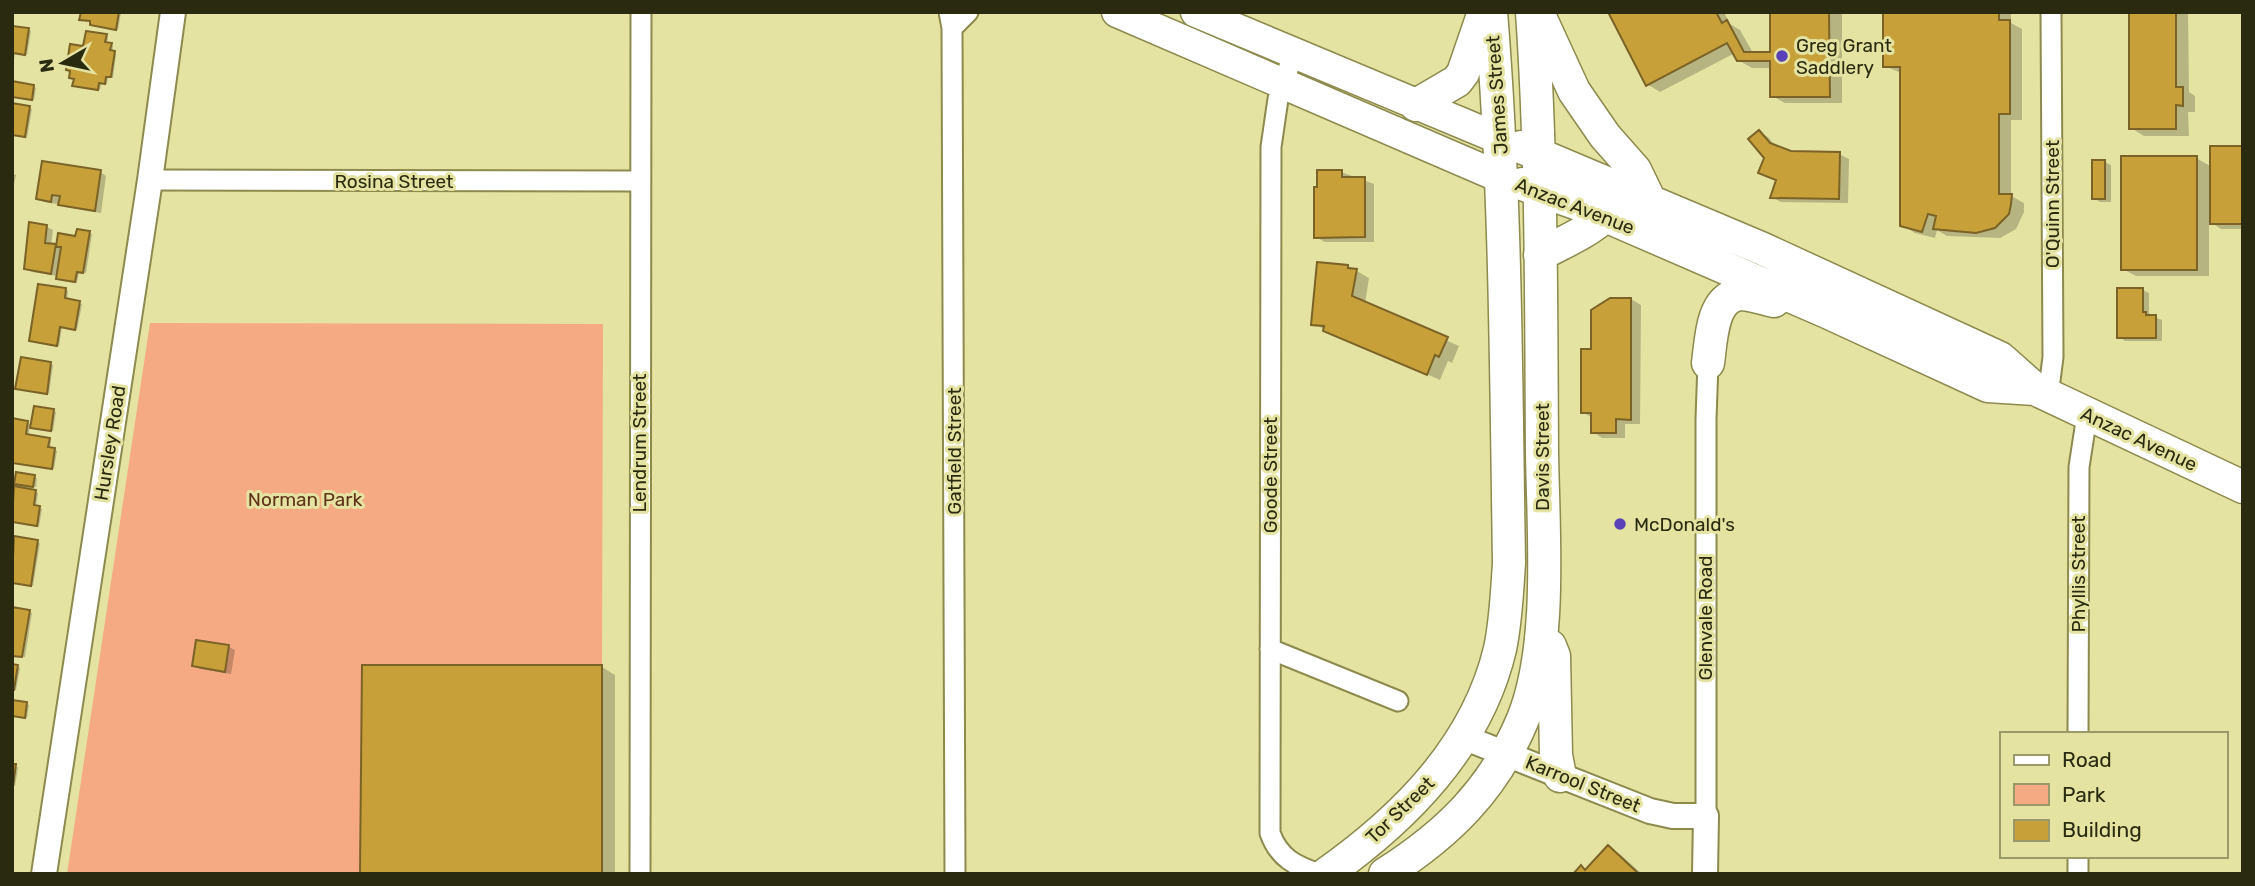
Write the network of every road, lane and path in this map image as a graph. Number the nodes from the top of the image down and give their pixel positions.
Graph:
1 (173, 12) edge
2 (641, 12) edge
3 (968, 12) edge
4 (1117, 12) edge
5 (1196, 12) edge
6 (1484, 12) edge
7 (1491, 12) edge
8 (1532, 12) edge
9 (1538, 12) edge
10 (2052, 12) edge
11 (951, 20) edge
12 (1294, 52) junction
13 (1283, 82) junction
14 (1416, 106) junction
15 (1500, 139) junction
16 (1539, 154) junction
17 (1502, 177) junction
18 (150, 180) junction
19 (639, 181) junction
20 (1539, 189) junction
21 (1650, 201) junction
22 (1605, 216) junction
23 (1539, 255) junction
24 (1827, 312) junction
25 (1708, 363) joint
26 (2042, 393) junction
27 (2087, 415) junction
28 (2243, 487) edge
29 (1542, 625) junction
30 (1270, 649) junction
31 (1398, 701) dead end
32 (2078, 732) edge
33 (1463, 737) junction
34 (1506, 754) junction
35 (1560, 776) junction
36 (1706, 816) junction
37 (44, 874) edge
38 (640, 874) edge
39 (955, 874) edge
40 (1320, 874) edge
41 (1326, 874) edge
42 (1385, 874) edge
43 (1705, 874) edge

1 - 18 street, Hursley Road
2 - 19 street, Lendrum Street
3 - 11 street, Gatfield Street
4 - 13 main road, Anzac Avenue
5 - 12 main road, Anzac Avenue
6 - 14 highway
7 - 15 highway, James Street
8 - 16 highway, James Street
9 - 21 highway
10 - 26 street, O'Quinn Street
11 - 39 street, Gatfield Street
12 - 13 street, Goode Street
12 - 14 main road, Anzac Avenue
13 - 17 main road, Anzac Avenue
13 - 30 street, Goode Street
14 - 15 main road, Anzac Avenue
15 - 16 highway, Anzac Avenue
15 - 17 highway, James Street
16 - 20 highway, Davis Street
16 - 21 highway, Anzac Avenue
17 - 20 highway, Anzac Avenue
17 - 33 highway, Davis Street
18 - 19 street, Rosina Street
18 - 37 street, Hursley Road
19 - 38 street, Lendrum Street
20 - 22 highway, Anzac Avenue
20 - 23 highway, Davis Street
21 - 26 highway, Anzac Avenue
22 - 23 highway
22 - 24 highway, Anzac Avenue
23 - 29 highway, Davis Street
24 - 25 highway
24 - 26 highway, Anzac Avenue
25 - 36 street, Glenvale Road
26 - 27 highway, Anzac Avenue
27 - 28 highway, Anzac Avenue
27 - 32 street, Phyllis Street
29 - 34 highway, Davis Street
29 - 35 highway
30 - 31 street
30 - 40 street, Goode Street
33 - 34 street, Karrool Street
33 - 41 highway, Tor Street
34 - 35 street, Karrool Street
34 - 42 highway, Tor Street
35 - 36 street, Karrool Street
36 - 43 street, Glenvale Road

